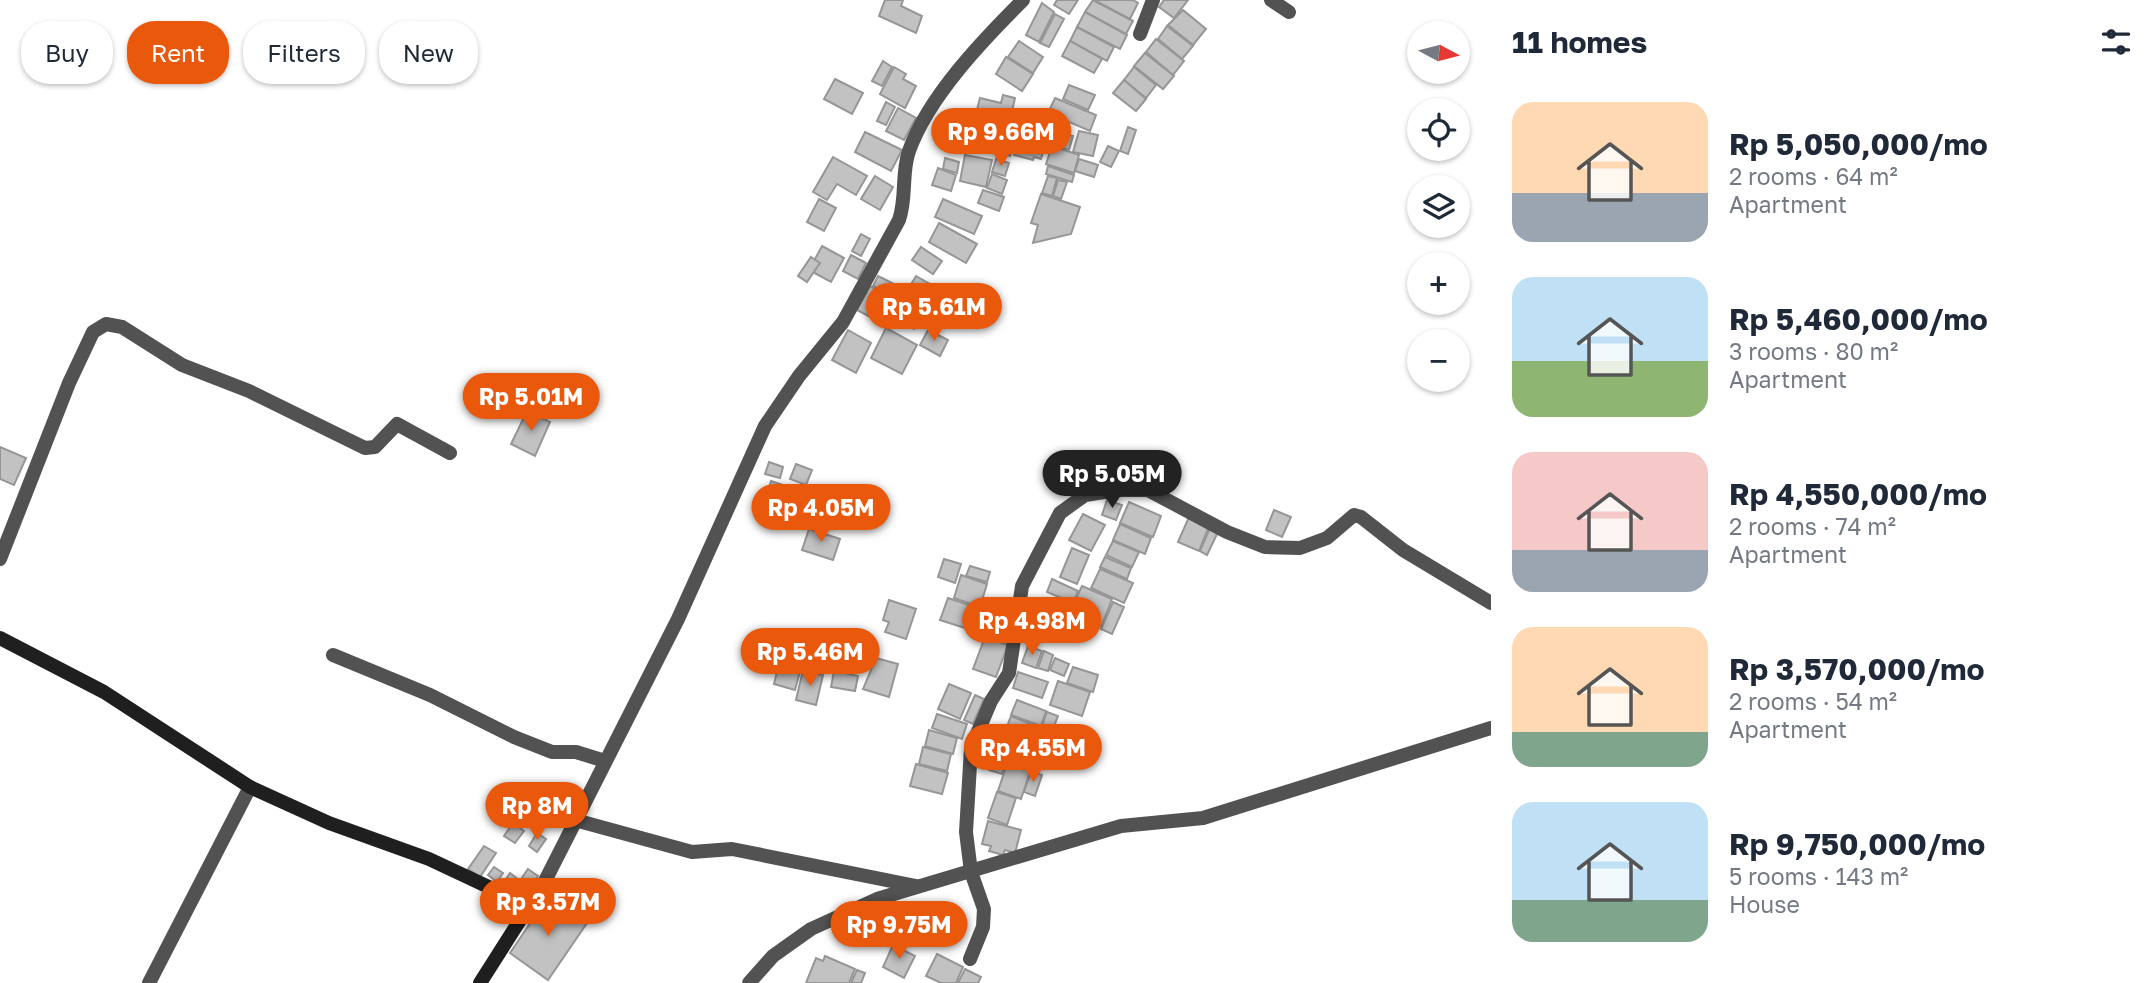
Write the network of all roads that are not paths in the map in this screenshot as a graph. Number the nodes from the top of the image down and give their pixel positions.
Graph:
1 (1023, 0) edge
2 (1153, 0) edge
3 (1271, 0) edge
4 (1289, 12) dead end
5 (1140, 34) dead end
6 (450, 453) dead end
7 (0, 559) edge
8 (1491, 603) edge
9 (0, 638) edge
10 (333, 655) dead end
11 (1491, 728) edge
12 (605, 761) junction
13 (250, 787) junction
14 (575, 820) junction
15 (971, 872) junction
16 (918, 886) junction
17 (530, 906) junction
18 (970, 959) dead end
19 (149, 983) edge
20 (480, 983) edge
21 (749, 983) edge

1 - 12 street
2 - 5 street
3 - 4 street
6 - 7 street
8 - 15 street
9 - 13 street
10 - 12 street
11 - 15 street
12 - 14 street
13 - 17 street
13 - 19 street
14 - 16 street
14 - 17 street
15 - 16 street
15 - 18 street
16 - 21 street
17 - 20 street

